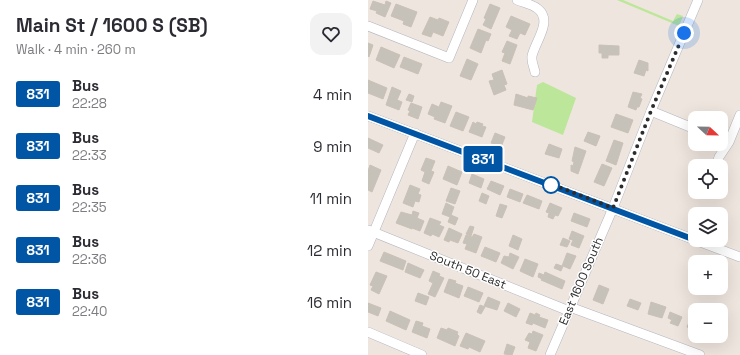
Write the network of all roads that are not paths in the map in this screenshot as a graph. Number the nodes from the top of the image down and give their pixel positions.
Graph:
1 (473, 0) edge
2 (517, 0) edge
3 (698, 0) edge
4 (368, 26) edge
5 (535, 72) dead end
6 (651, 111) junction
7 (740, 115) edge
8 (368, 116) edge
9 (688, 126) edge
10 (415, 133) junction
11 (728, 136) edge
12 (613, 208) junction
13 (371, 231) edge
14 (688, 237) edge
15 (368, 246) edge
16 (714, 247) edge
17 (740, 257) edge
18 (569, 309) junction
19 (368, 332) edge
20 (422, 355) edge
21 (550, 355) edge
22 (700, 355) edge

1 - 4 street
2 - 5 street
3 - 6 street, East 1600 South
6 - 9 street
6 - 12 street, East 1600 South
7 - 11 street
8 - 10 street
10 - 12 street
10 - 13 street
12 - 14 street
12 - 18 street, East 1600 South
13 - 15 street
13 - 18 street, South 50 East
16 - 17 street
18 - 21 street, East 1600 South
18 - 22 street, South 50 East
19 - 20 street

